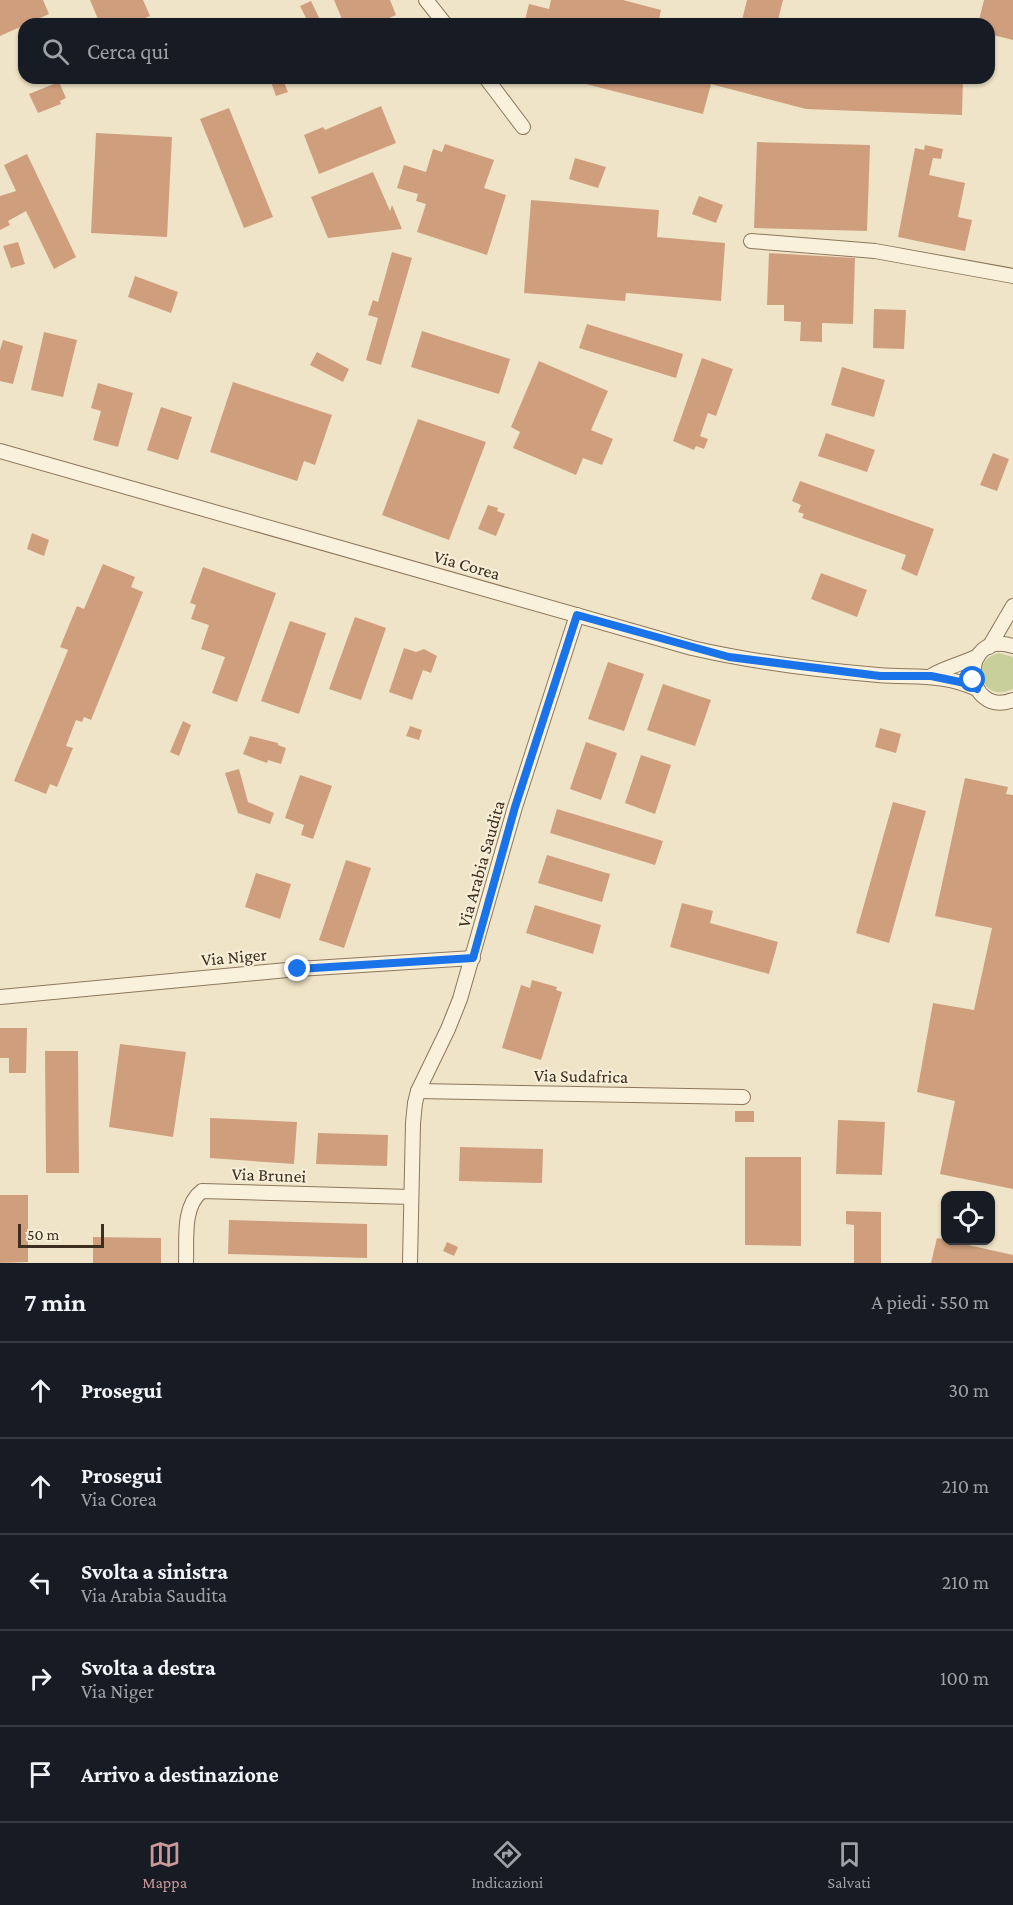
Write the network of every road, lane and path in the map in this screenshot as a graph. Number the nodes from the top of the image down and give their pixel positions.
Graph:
1 (426, 0) edge
2 (440, 18) edge
3 (491, 84) edge
4 (523, 127) dead end
5 (751, 241) dead end
6 (1013, 276) edge
7 (0, 451) edge
8 (1013, 606) edge
9 (577, 615) junction
10 (1013, 646) edge
11 (989, 647) junction
12 (978, 656) junction
13 (931, 676) junction
14 (977, 689) junction
15 (1013, 700) edge
16 (473, 958) junction
17 (0, 997) edge
18 (418, 1091) junction
19 (743, 1097) dead end
20 (411, 1197) junction
21 (186, 1263) edge
22 (410, 1263) edge

1 - 2 street
3 - 4 street
5 - 6 street
7 - 9 street, Via Corea
8 - 11 street
9 - 13 street, Via Corea
9 - 16 street, Via Arabia Saudita
10 - 11 street
11 - 12 street
12 - 13 street
12 - 14 street
13 - 14 street
14 - 15 street
16 - 17 street, Via Niger
16 - 18 street, Via Arabia Saudita
18 - 19 street, Via Sudafrica
18 - 20 street, Via Arabia Saudita
20 - 21 street, Via Brunei
20 - 22 street, Via Arabia Saudita

